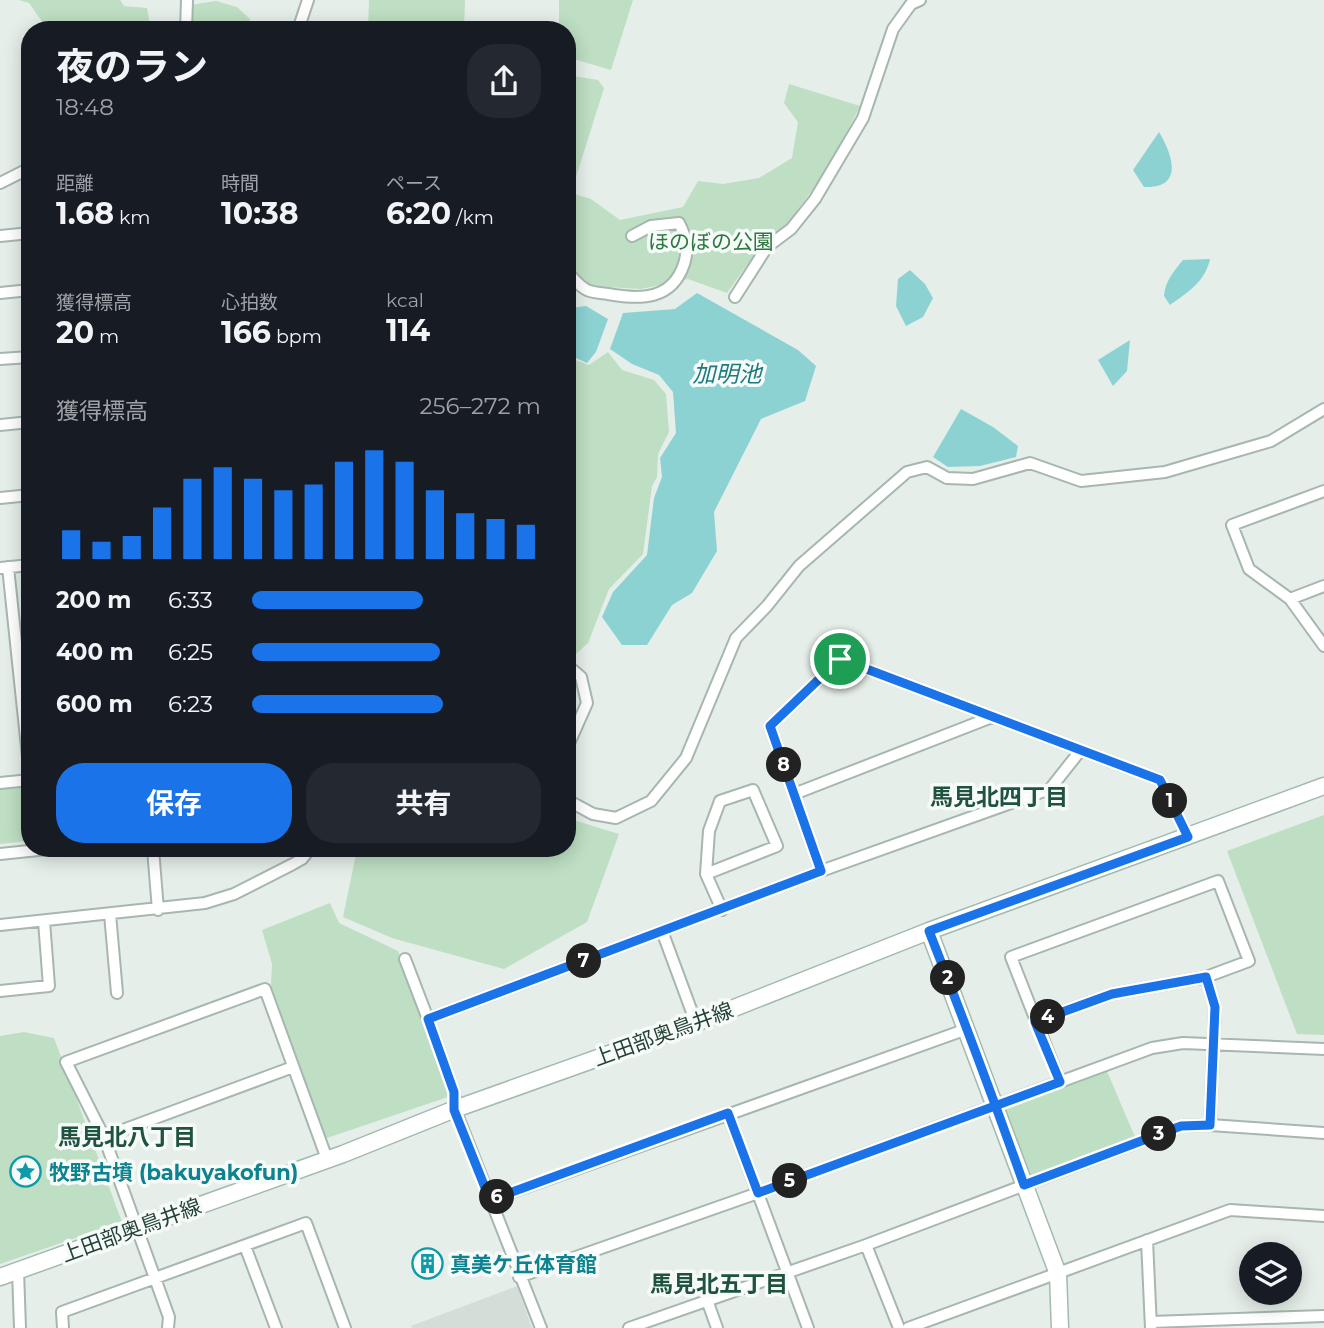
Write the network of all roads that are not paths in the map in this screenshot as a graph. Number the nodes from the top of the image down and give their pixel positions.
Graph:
1 (187, 0) edge
2 (308, 0) edge
3 (920, 0) edge
4 (186, 21) edge
5 (301, 21) edge
6 (21, 172) edge
7 (0, 183) edge
8 (21, 234) edge
9 (0, 236) edge
10 (632, 236) dead end
11 (576, 281) edge
12 (21, 291) edge
13 (0, 293) edge
14 (735, 297) dead end
15 (21, 358) edge
16 (0, 359) edge
17 (1324, 409) edge
18 (21, 423) edge
19 (0, 425) edge
20 (1324, 491) edge
21 (21, 496) edge
22 (0, 498) edge
23 (4, 568) edge
24 (1324, 586) edge
25 (1290, 600) junction
26 (1324, 646) edge
27 (576, 673) edge
28 (21, 705) edge
29 (992, 718) junction
30 (576, 728) edge
31 (1080, 751) junction
32 (21, 780) edge
33 (0, 783) edge
34 (1324, 786) edge
35 (794, 793) junction
36 (576, 805) edge
37 (1188, 837) junction
38 (21, 852) edge
39 (0, 854) edge
40 (154, 857) edge
41 (304, 857) edge
42 (821, 871) junction
43 (706, 874) junction
44 (158, 909) junction
45 (722, 910) junction
46 (110, 914) junction
47 (44, 921) junction
48 (0, 925) edge
49 (662, 931) junction
50 (929, 931) junction
51 (405, 959) dead end
52 (1206, 977) junction
53 (0, 991) edge
54 (117, 993) dead end
55 (428, 1019) junction
56 (1035, 1022) junction
57 (696, 1023) junction
58 (967, 1028) junction
59 (1214, 1043) junction
60 (1324, 1049) edge
61 (293, 1068) junction
62 (1060, 1082) junction
63 (996, 1106) junction
64 (454, 1110) junction
65 (728, 1113) junction
66 (1210, 1125) junction
67 (1324, 1133) edge
68 (104, 1137) junction
69 (327, 1159) junction
70 (1024, 1185) junction
71 (758, 1193) junction
72 (490, 1200) junction
73 (1324, 1216) edge
74 (138, 1228) junction
75 (1147, 1240) junction
76 (866, 1245) junction
77 (245, 1246) junction
78 (18, 1271) junction
79 (787, 1272) junction
80 (1058, 1274) junction
81 (0, 1277) edge
82 (519, 1277) junction
83 (155, 1280) junction
84 (707, 1300) junction
85 (1324, 1316) edge
86 (1151, 1325) edge
87 (20, 1328) edge
88 (63, 1328) edge
89 (168, 1328) edge
90 (274, 1328) edge
91 (345, 1328) edge
92 (541, 1328) edge
93 (629, 1328) edge
94 (717, 1328) edge
95 (807, 1328) edge
96 (899, 1328) edge
97 (908, 1328) edge
98 (1060, 1328) edge

1 - 4 street
2 - 5 street
3 - 14 street
6 - 7 street
8 - 9 street
10 - 11 street
12 - 13 street
15 - 16 street
17 - 36 street
18 - 19 street
20 - 25 street
21 - 22 street
23 - 28 street
24 - 25 street
25 - 26 street
27 - 30 street
29 - 31 street
29 - 35 street
29 - 35 street
31 - 37 street
31 - 42 street
32 - 33 street
34 - 37 street, 上田部奥鳥井線
35 - 42 street
37 - 50 street, 上田部奥鳥井線
38 - 39 street
40 - 44 street
41 - 44 street
42 - 45 street
43 - 43 street
43 - 45 street
44 - 46 street
45 - 49 street
46 - 47 street
46 - 54 street
47 - 48 street
47 - 53 street
49 - 55 street
49 - 57 street
50 - 57 street, 上田部奥鳥井線
50 - 58 street
51 - 55 street
52 - 56 street
52 - 56 street
52 - 59 street
55 - 64 street
56 - 62 street
57 - 64 street, 上田部奥鳥井線
58 - 63 street
58 - 65 street
59 - 60 street
59 - 62 street
59 - 66 street
61 - 68 street
61 - 68 street
61 - 69 street
62 - 63 street
63 - 70 street
63 - 71 street
64 - 69 street, 上田部奥鳥井線
64 - 72 street
65 - 71 street
65 - 72 street
66 - 67 street
66 - 70 street
68 - 74 street
69 - 74 street, 上田部奥鳥井線
70 - 76 street
70 - 80 street
71 - 79 street
71 - 82 street
72 - 82 street
73 - 75 street
74 - 78 street, 上田部奥鳥井線
74 - 83 street
75 - 80 street
75 - 86 street
76 - 79 street
76 - 96 street
77 - 83 street
77 - 90 street
77 - 91 street
78 - 81 street, 上田部奥鳥井線
78 - 87 street
79 - 84 street
79 - 95 street
80 - 97 street
80 - 98 street
82 - 92 street
83 - 88 street
83 - 89 street
84 - 93 street
84 - 94 street
85 - 86 street

